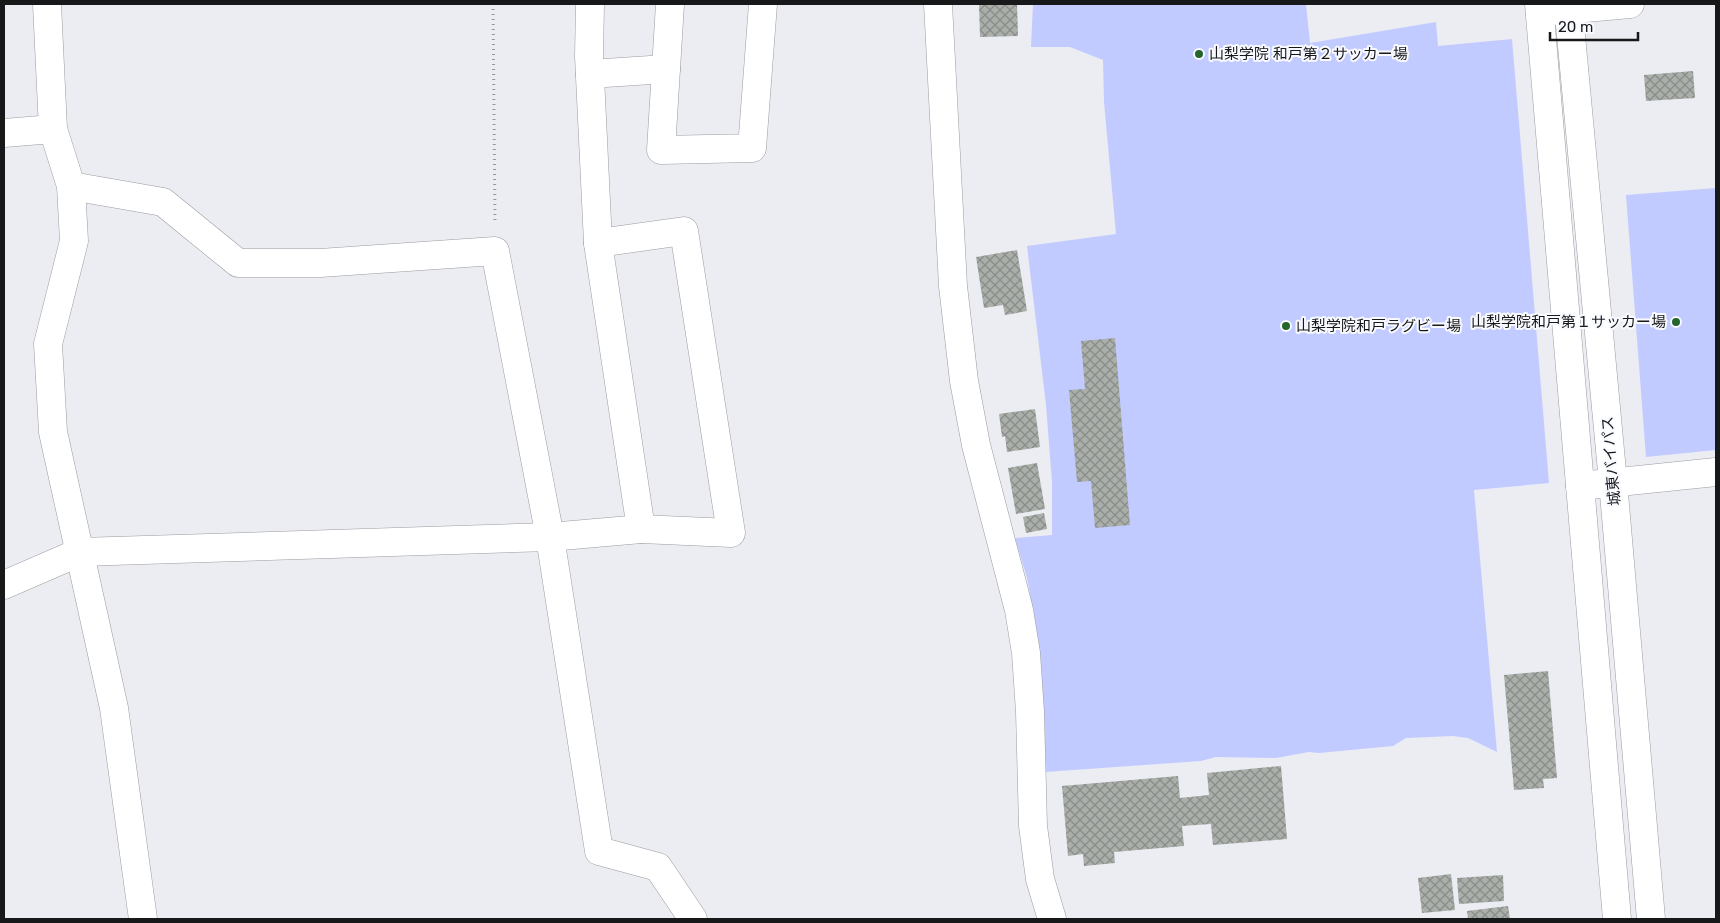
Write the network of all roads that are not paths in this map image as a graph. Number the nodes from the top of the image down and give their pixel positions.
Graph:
1 (48, 4) edge
2 (590, 4) edge
3 (670, 4) edge
4 (764, 4) edge
5 (938, 4) edge
6 (1630, 4) edge
7 (1568, 7) edge
8 (1539, 8) edge
9 (666, 69) junction
10 (590, 74) junction
11 (53, 129) junction
12 (4, 133) edge
13 (71, 186) junction
14 (598, 243) junction
15 (1716, 472) edge
16 (1613, 482) junction
17 (1580, 486) junction
18 (641, 529) junction
19 (550, 537) junction
20 (80, 552) junction
21 (4, 585) edge
22 (143, 919) edge
23 (693, 919) edge
24 (1052, 919) edge
25 (1617, 919) edge
26 (1651, 919) edge

1 - 11 main road
2 - 10 main road
3 - 9 main road
4 - 9 main road
5 - 24 main road
6 - 7 main road
7 - 8 main road
7 - 16 main road, 城東バイパス
8 - 17 main road
9 - 10 main road
10 - 14 main road
11 - 12 main road
11 - 13 main road
13 - 19 main road
13 - 20 main road
14 - 18 main road
14 - 18 main road
15 - 16 main road
16 - 17 main road
16 - 26 main road, 城東バイパス
17 - 25 main road
18 - 19 main road
19 - 20 main road
19 - 23 main road
20 - 21 main road
20 - 22 main road

